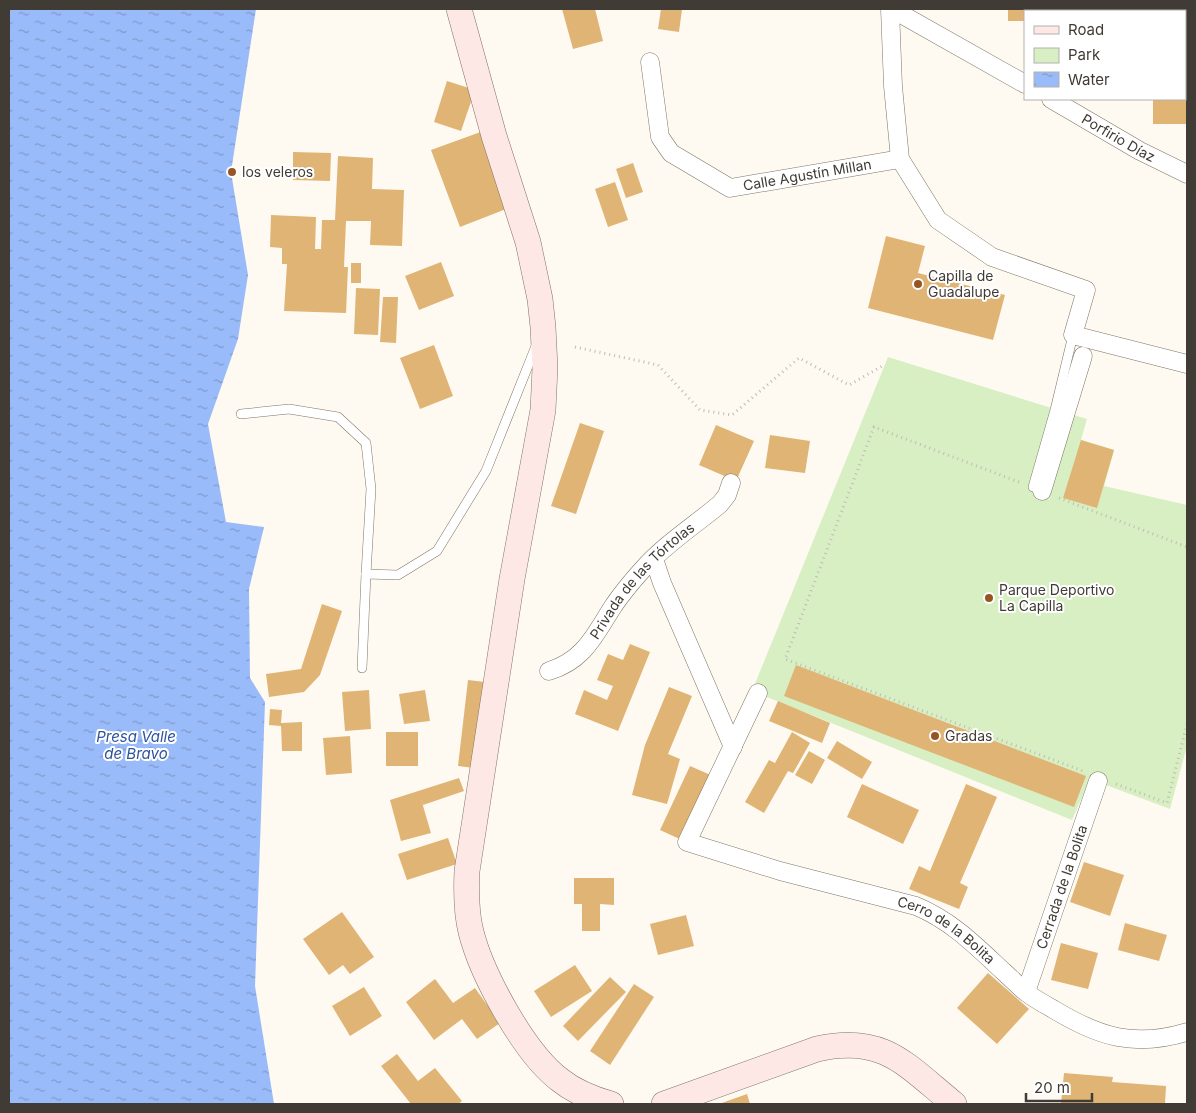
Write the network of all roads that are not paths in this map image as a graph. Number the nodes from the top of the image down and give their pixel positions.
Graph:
1 (460, 9) edge
2 (891, 9) edge
3 (650, 62) dead end
4 (1024, 83) edge
5 (1053, 100) edge
6 (902, 164) junction
7 (1187, 174) edge
8 (543, 327) junction
9 (1073, 335) junction
10 (1083, 356) dead end
11 (1187, 364) edge
12 (241, 414) dead end
13 (731, 483) dead end
14 (1037, 489) joint
15 (654, 559) junction
16 (366, 574) junction
17 (362, 668) dead end
18 (550, 671) dead end
19 (758, 693) dead end
20 (733, 747) junction
21 (1100, 779) road end
22 (1026, 992) junction
23 (1187, 1032) edge
24 (612, 1104) edge
25 (664, 1104) edge
26 (954, 1104) edge

1 - 8 main road
2 - 4 street
2 - 6 street
3 - 6 street, Calle Agustín Millan
5 - 7 street, Porfirio Díaz
6 - 9 street
8 - 16 lane
8 - 24 main road
9 - 11 street
9 - 14 lane
10 - 14 street
12 - 16 lane
13 - 15 street, Privada de las Tórtolas
15 - 18 street, Privada de las Tórtolas
15 - 20 street
16 - 17 lane
19 - 20 street
20 - 22 street, Cerro de la Bolita
21 - 22 street, Cerrada de la Bolita
22 - 23 street, Cerro de la Bolita
25 - 26 main road

